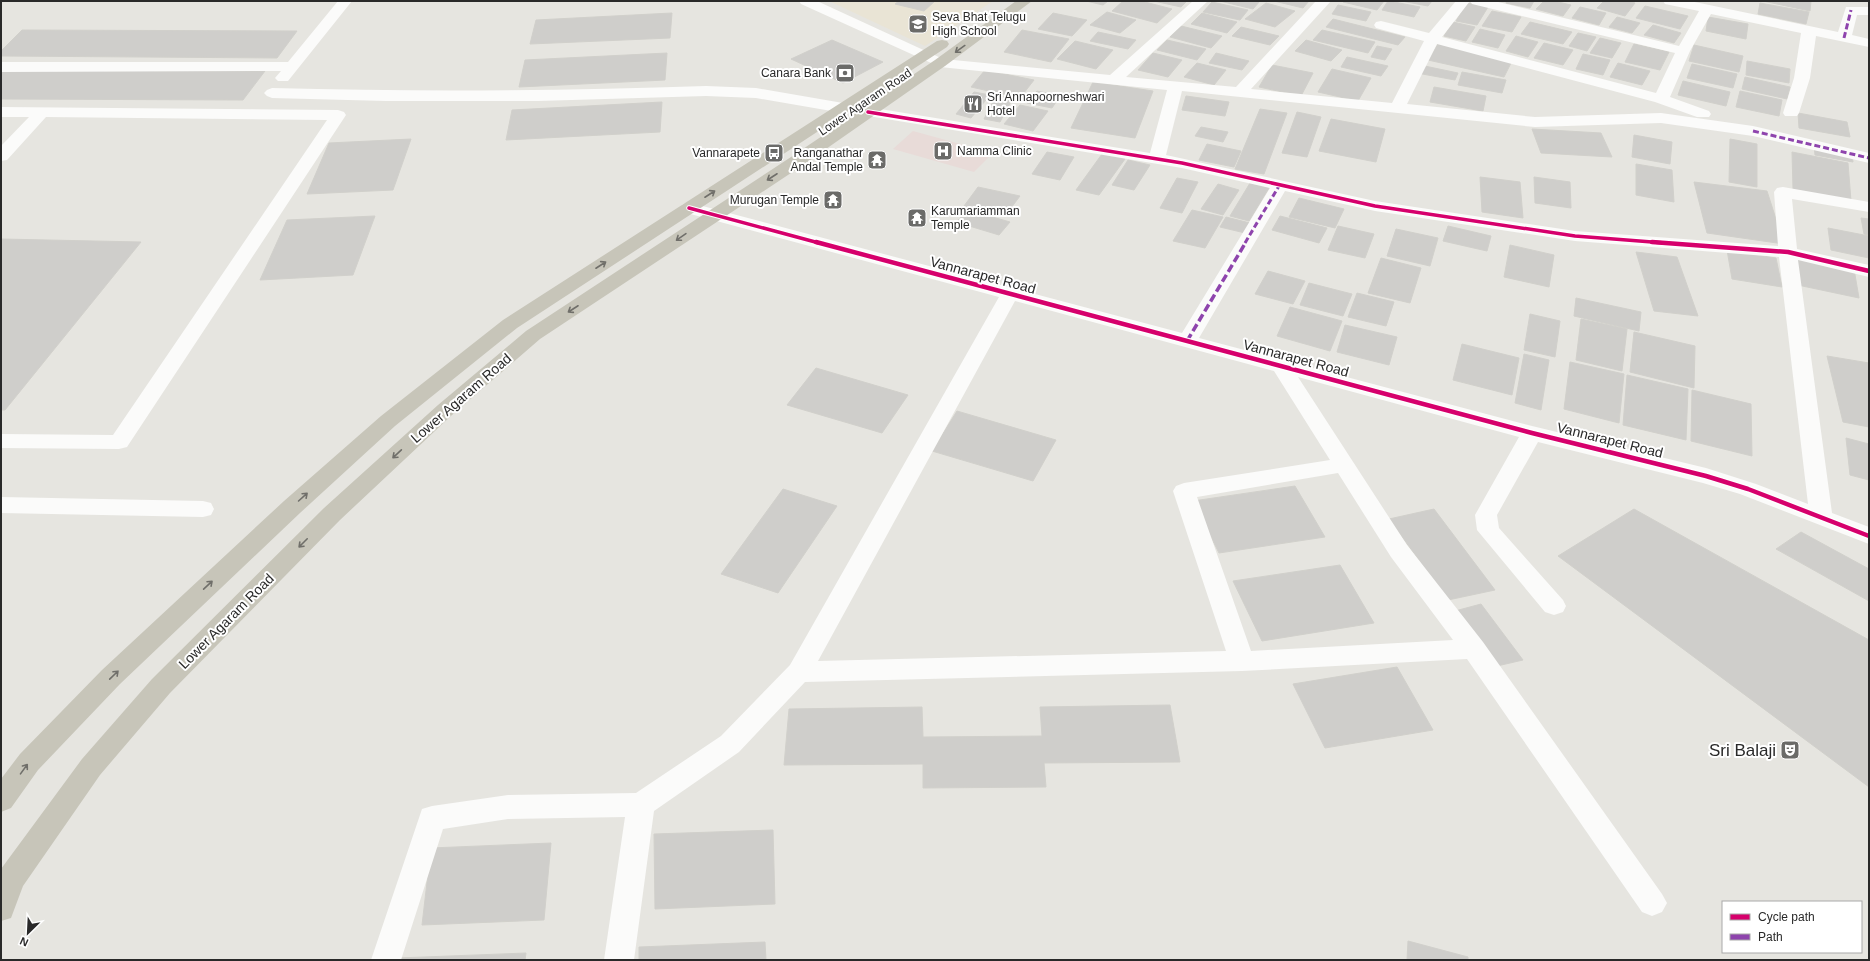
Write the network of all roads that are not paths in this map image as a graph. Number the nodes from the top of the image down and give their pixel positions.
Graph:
1 (345, 1) edge
2 (806, 1) edge
3 (1006, 1) edge
4 (1025, 1) edge
5 (1201, 1) edge
6 (1324, 1) edge
7 (1463, 1) edge
8 (1477, 1) edge
9 (1670, 1) edge
10 (1737, 1) edge
11 (1707, 9) junction
12 (1869, 11) edge
13 (1727, 13) junction
14 (1380, 25) dead end
15 (1809, 31) junction
16 (1844, 38) junction
17 (1432, 39) junction
18 (1869, 43) edge
19 (1683, 51) junction
20 (924, 56) junction
21 (940, 63) junction
22 (293, 66) junction
23 (1, 67) edge
24 (1114, 80) junction
25 (1176, 86) junction
26 (272, 93) junction
27 (1239, 93) junction
28 (1661, 99) junction
29 (843, 108) junction
30 (1397, 108) junction
31 (1, 112) edge
32 (42, 112) junction
33 (868, 112) junction
34 (255, 113) junction
35 (1791, 113) dead end
36 (1754, 131) junction
37 (1, 156) edge
38 (1157, 158) junction
39 (1869, 158) edge
40 (1279, 186) junction
41 (1869, 207) edge
42 (689, 208) junction
43 (713, 215) junction
44 (1788, 252) junction
45 (1869, 271) edge
46 (1010, 294) junction
47 (1187, 341) junction
48 (1281, 366) junction
49 (1532, 433) junction
50 (1, 440) edge
51 (1344, 465) junction
52 (1, 504) edge
53 (203, 509) dead end
54 (1821, 516) junction
55 (1869, 536) edge
56 (1554, 606) dead end
57 (1474, 649) junction
58 (1242, 661) junction
59 (799, 672) junction
60 (1, 800) edge
61 (641, 805) junction
62 (1652, 903) dead end
63 (1, 908) edge
64 (386, 960) edge
65 (619, 960) edge

1 - 22 street
2 - 20 street
3 - 20 main road, Lower Agaram Road
4 -> 21 main road, Lower Agaram Road
5 - 24 street
6 - 27 street
7 - 17 street
8 - 19 street
9 - 11 street
10 - 13 street
11 - 13 street
11 - 19 street
12 - 16 street
13 - 15 street
14 - 17 street
15 - 16 street
15 - 35 street
16 - 18 street
17 - 28 street
17 - 30 street
19 - 28 street
20 - 21 street
20 - 29 main road, Lower Agaram Road
21 - 24 street
21 - 33 main road, Lower Agaram Road
22 - 23 street
22 - 26 street
24 - 25 street
25 - 27 street
25 - 38 street
26 - 29 street
26 - 34 street
27 - 30 street
28 - 36 street
42 -> 29 main road, Lower Agaram Road
30 - 36 street
31 - 32 street
32 - 34 street
32 - 37 street
33 - 38 street
33 -> 43 main road, Lower Agaram Road
34 - 50 street
36 - 39 street
38 - 40 street
40 - 44 street
40 - 47 street
41 - 44 street
42 - 43 street, Vannarapet Road
60 -> 42 main road, Lower Agaram Road
43 - 46 street, Vannarapet Road
43 -> 63 main road, Lower Agaram Road
44 - 45 street
44 - 54 street
46 - 47 street, Vannarapet Road
46 - 59 street
47 - 48 street, Vannarapet Road
48 - 49 street, Vannarapet Road
48 - 51 street
49 - 54 street, Vannarapet Road
49 - 56 street
51 - 57 street
51 - 58 street
52 - 53 street
54 - 55 street, Vannarapet Road
57 - 58 street
57 - 62 street
58 - 59 street
59 - 61 street
61 - 64 street
61 - 65 street

